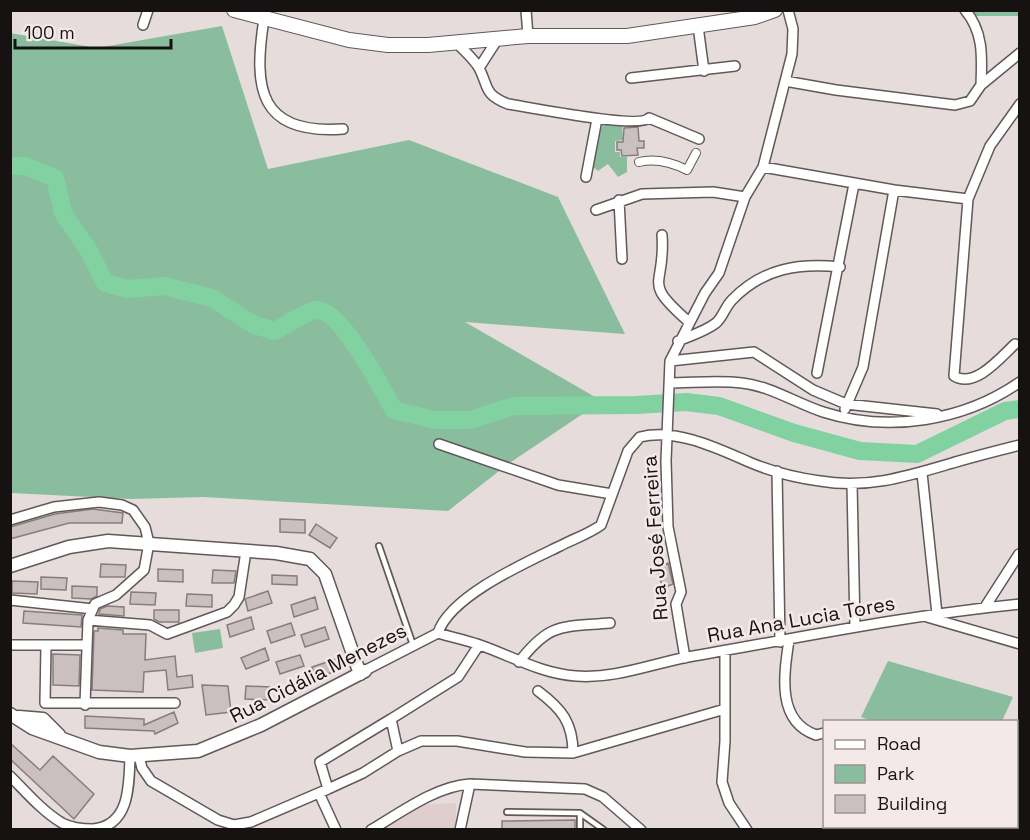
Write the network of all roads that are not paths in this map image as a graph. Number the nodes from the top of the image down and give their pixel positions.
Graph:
1 (148, 10) edge
2 (234, 10) edge
3 (775, 10) edge
4 (788, 10) edge
5 (965, 10) edge
6 (529, 11) edge
7 (264, 19) junction
8 (143, 24) dead end
9 (698, 26) junction
10 (528, 36) junction
11 (499, 38) junction
12 (456, 42) junction
13 (1020, 53) edge
14 (735, 66) dead end
15 (479, 68) junction
16 (704, 70) junction
17 (632, 78) dead end
18 (785, 81) junction
19 (981, 85) junction
20 (1020, 104) edge
21 (597, 118) junction
22 (343, 129) dead end
23 (699, 139) dead end
24 (696, 153) dead end
25 (639, 162) dead end
26 (763, 166) junction
27 (586, 177) dead end
28 (854, 184) junction
29 (894, 190) junction
30 (746, 197) junction
31 (968, 199) junction
32 (619, 200) junction
33 (596, 210) dead end
34 (662, 235) dead end
35 (622, 259) dead end
36 (840, 267) junction
37 (689, 322) junction
38 (678, 341) junction
39 (1015, 344) dead end
40 (670, 361) junction
41 (817, 373) dead end
42 (1020, 382) edge
43 (669, 383) junction
44 (846, 404) junction
45 (947, 415) junction
46 (842, 417) junction
47 (666, 434) junction
48 (439, 444) dead end
49 (1020, 445) edge
50 (777, 471) junction
51 (922, 473) junction
52 (852, 484) junction
53 (612, 494) junction
54 (10, 520) edge
55 (149, 543) junction
56 (379, 546) dead end
57 (246, 551) junction
58 (1019, 554) edge
59 (10, 566) edge
60 (10, 600) edge
61 (1020, 604) edge
62 (985, 607) junction
63 (93, 609) junction
64 (937, 614) junction
65 (922, 616) junction
66 (88, 620) junction
67 (610, 623) dead end
68 (855, 627) junction
69 (438, 633) junction
70 (784, 641) junction
71 (1020, 644) edge
72 (10, 645) edge
73 (46, 645) junction
74 (86, 645) junction
75 (413, 645) junction
76 (479, 645) junction
77 (725, 652) junction
78 (686, 658) junction
79 (519, 662) junction
80 (363, 672) junction
81 (590, 676) joint
82 (538, 691) dead end
83 (45, 703) junction
84 (175, 703) dead end
85 (85, 705) junction
86 (724, 709) junction
87 (15, 715) edge
88 (43, 719) junction
89 (391, 719) junction
90 (823, 733) edge
91 (60, 737) junction
92 (398, 751) junction
93 (573, 753) junction
94 (135, 756) junction
95 (10, 776) edge
96 (130, 778) junction
97 (151, 781) junction
98 (471, 784) junction
99 (323, 791) junction
100 (507, 812) dead end
101 (580, 813) junction
102 (336, 830) edge
103 (371, 830) edge
104 (460, 830) edge
105 (580, 830) edge
106 (604, 830) edge
107 (641, 830) edge
108 (747, 830) edge

1 - 8 street
2 - 7 main road
3 - 9 main road
4 - 18 street, Rua José Ferreira
5 - 19 street
6 - 10 street
7 - 12 main road
7 - 22 street
9 - 10 main road
9 - 16 street
10 - 11 main road
11 - 12 main road
11 - 15 street
12 - 15 street
13 - 19 street
14 - 16 street
15 - 21 street
16 - 17 street
18 - 19 street
18 - 26 street, Rua José Ferreira
20 - 31 street
21 - 23 street
21 - 27 street
24 - 25 street
26 - 28 street
26 - 30 street, Rua José Ferreira
28 - 29 street
28 - 36 street
29 - 31 street
29 - 44 street
30 - 32 street
30 - 37 street, Rua José Ferreira
31 - 39 street
32 - 33 street
32 - 35 street
34 - 37 street
36 - 38 street
36 - 41 street
37 - 38 street, Rua José Ferreira
38 - 40 street, Rua José Ferreira
40 - 43 street, Rua José Ferreira
40 - 44 street
42 - 45 street
43 - 46 street
43 - 47 street, Rua José Ferreira
44 - 45 street
44 - 46 street
45 - 46 street
47 - 50 street
47 - 53 street
47 - 78 street, Rua José Ferreira
48 - 53 street
49 - 51 street
50 - 52 street
50 - 70 street
51 - 52 street
51 - 64 street
52 - 68 street
53 - 69 street
54 - 55 street
55 - 57 street
55 - 59 street
55 - 63 street
56 - 75 lane
57 - 66 street
57 - 80 street
58 - 62 street
60 - 63 street
61 - 62 street, Rua Ana Lucia Tores
62 - 64 street, Rua Ana Lucia Tores
63 - 66 street
64 - 65 street, Rua Ana Lucia Tores
65 - 68 street, Rua Ana Lucia Tores
65 - 71 street
66 - 74 street
67 - 79 street
68 - 70 street, Rua Ana Lucia Tores
69 - 75 street, Rua Cidália Menezes
69 - 76 street, Rua Cidália Menezes
70 - 77 street, Rua Ana Lucia Tores
70 - 90 street
72 - 73 street
73 - 74 street
73 - 83 street
74 - 85 street
75 - 80 street, Rua Cidália Menezes
76 - 79 street, Rua Cidália Menezes
76 - 89 street
77 - 78 street, Rua Ana Lucia Tores
77 - 86 street
78 - 81 street, Rua Ana Lucia Tores
79 - 81 street, Rua Cidália Menezes
80 - 94 street, Rua Cidália Menezes
82 - 93 street
83 - 85 street
83 - 88 street
84 - 85 street
86 - 93 street
86 - 108 street
87 - 88 street, Rua Cidália Menezes
87 - 91 street, Rua Cidália Menezes
88 - 91 street, Rua Cidália Menezes
89 - 92 street
89 - 99 street
91 - 94 street, Rua Cidália Menezes
92 - 93 street
92 - 99 street
94 - 96 street
94 - 97 street
95 - 96 street
96 - 97 street
97 - 99 street
98 - 103 street
98 - 104 street
98 - 107 street
99 - 102 street
100 - 101 lane
101 - 105 lane
101 - 106 lane

